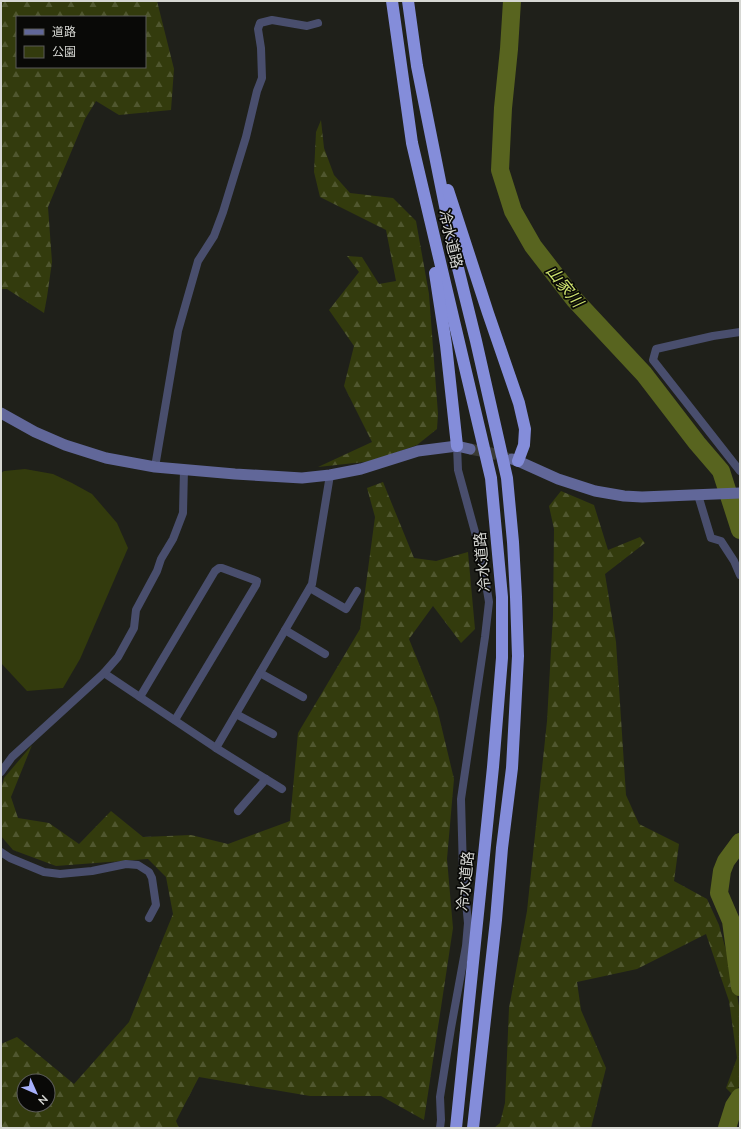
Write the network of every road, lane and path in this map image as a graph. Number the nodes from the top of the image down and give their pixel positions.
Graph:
1 (392, 1) edge
2 (408, 1) edge
3 (318, 23) dead end
4 (432, 142) junction
5 (423, 191) junction
6 (740, 332) edge
7 (3, 417) edge
8 (457, 446) junction
9 (470, 449) tunnel mouth
10 (515, 460) joint
11 (155, 467) junction
12 (184, 469) junction
13 (740, 471) edge
14 (330, 475) junction
15 (740, 492) edge
16 (698, 494) junction
17 (740, 575) edge
18 (310, 588) junction
19 (357, 591) dead end
20 (285, 630) junction
21 (325, 654) dead end
22 (104, 673) junction
23 (260, 673) junction
24 (140, 697) junction
25 (304, 697) dead end
26 (236, 714) junction
27 (174, 720) junction
28 (273, 734) dead end
29 (216, 748) junction
30 (1, 772) edge
31 (266, 778) junction
32 (282, 789) dead end
33 (238, 812) dead end
34 (1, 852) edge
35 (149, 918) dead end
36 (440, 1128) edge
37 (456, 1128) edge
38 (473, 1128) edge

1 - 5 highway, 冷水道路
2 - 4 highway, 冷水道路
3 - 11 street
4 - 10 highway
4 - 38 highway, 冷水道路
5 - 8 highway
5 - 37 highway, 冷水道路
6 - 13 street
7 - 11 street
8 - 9 street
8 - 14 street
8 - 36 street
10 - 16 street
11 - 12 street
12 - 14 street
12 - 22 street
14 - 18 street
15 - 16 street
16 - 17 street
18 - 19 street
18 - 20 street
20 - 21 street
20 - 23 street
22 - 24 street
22 - 30 street
23 - 25 street
23 - 26 street
24 - 27 street
24 - 27 street
26 - 28 street
26 - 29 street
27 - 29 street
29 - 31 street
31 - 32 street
31 - 33 street
34 - 35 street

